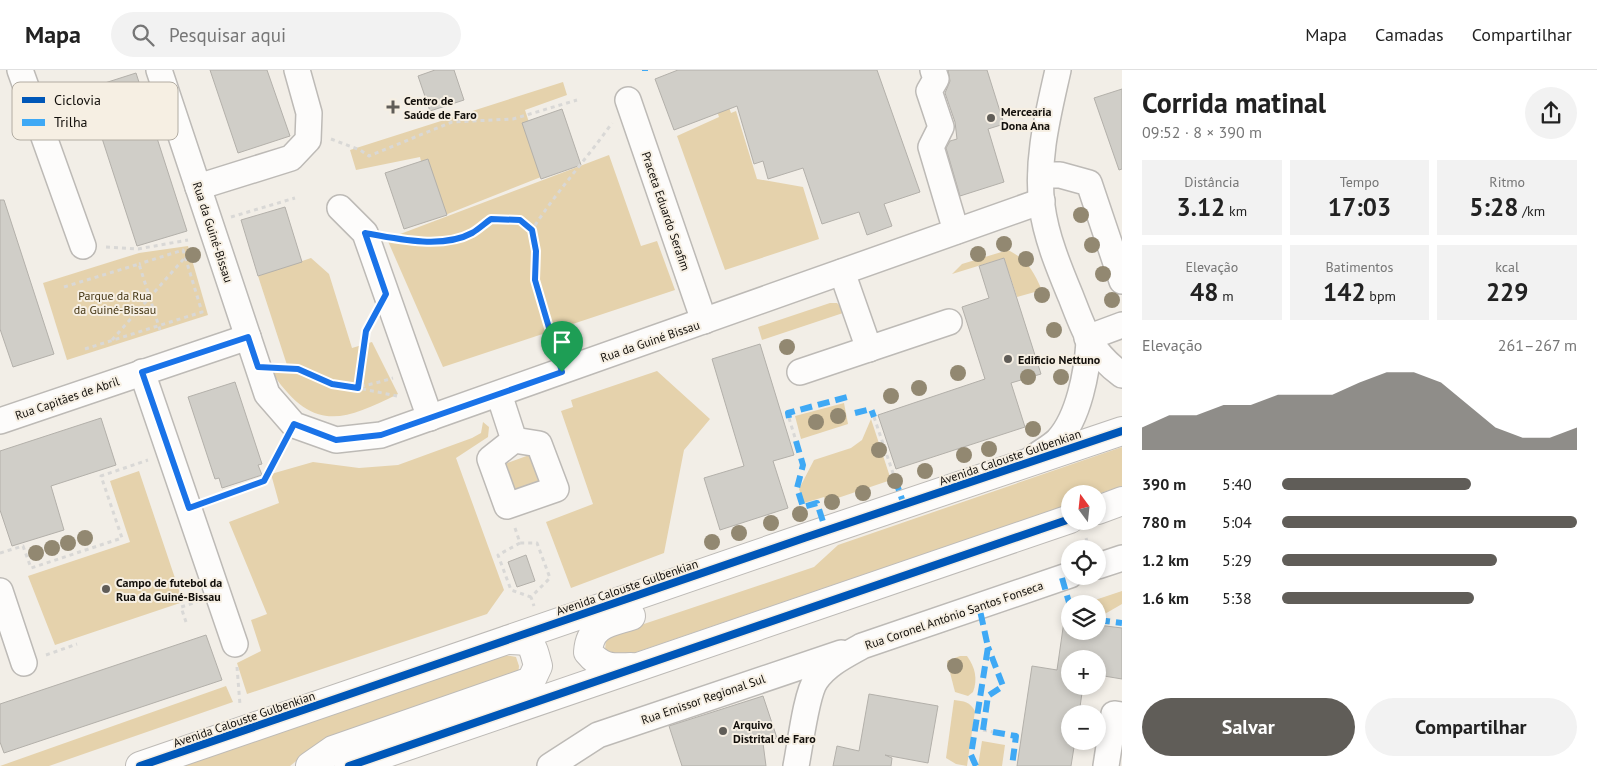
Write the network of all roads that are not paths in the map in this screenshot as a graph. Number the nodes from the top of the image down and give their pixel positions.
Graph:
1 (20, 70) edge
2 (297, 70) edge
3 (933, 70) edge
4 (1058, 70) edge
5 (24, 82) edge
6 (628, 100) road end
7 (178, 130) edge
8 (45, 140) edge
9 (1041, 175) junction
10 (198, 187) junction
11 (1042, 201) junction
12 (340, 208) dead end
13 (956, 232) junction
14 (83, 246) road end
15 (842, 272) junction
16 (1122, 281) edge
17 (704, 322) junction
18 (949, 322) dead end
19 (1122, 325) edge
20 (248, 337) junction
21 (1088, 340) junction
22 (869, 349) junction
23 (142, 372) junction
24 (800, 372) dead end
25 (1122, 375) edge
26 (267, 394) joint
27 (500, 394) junction
28 (427, 410) junction
29 (0, 421) edge
30 (1122, 431) edge
31 (514, 440) junction
32 (1023, 465) junction
33 (1122, 501) edge
34 (1106, 507) edge
35 (1061, 522) edge
36 (804, 538) junction
37 (1122, 558) edge
38 (1106, 563) edge
39 (1061, 578) edge
40 (0, 591) edge
41 (508, 640) junction
42 (235, 644) road end
43 (862, 646) junction
44 (24, 663) dead end
45 (639, 667) junction
46 (770, 677) junction
47 (806, 712) junction
48 (1122, 715) edge
49 (140, 766) edge
50 (310, 766) edge
51 (349, 766) edge
52 (550, 766) edge
53 (796, 766) edge
54 (1106, 766) edge

1 - 5 street
2 - 10 street
3 - 13 street
4 - 9 street
6 - 17 street, Praceta Eduardo Serafim
7 - 10 street, Rua da Guiné-Bissau
8 - 14 street
9 - 11 street
9 - 16 street
10 - 20 street, Rua da Guiné-Bissau
11 - 13 street, Rua da Guiné Bissau
11 - 21 street
12 - 28 street
13 - 15 street, Rua da Guiné Bissau
15 - 17 street, Rua da Guiné Bissau
15 - 22 street
17 - 27 street, Rua da Guiné Bissau
18 - 22 street
19 - 21 street
20 - 23 street, Rua Capitães de Abril
20 - 26 street, Rua da Guiné-Bissau
21 - 25 street
21 - 32 street
22 - 24 street
23 - 29 street, Rua Capitães de Abril
23 - 42 street
26 - 28 street, Rua da Guiné Bissau
27 - 28 street, Rua da Guiné Bissau
27 - 31 street
30 - 32 main road, Avenida Calouste Gulbenkian
31 - 31 street
32 - 36 main road, Avenida Calouste Gulbenkian
33 - 34 main road
35 - 45 main road
36 - 41 main road, Avenida Calouste Gulbenkian
36 - 45 main road
37 - 38 street
39 - 43 street, Rua Coronel António Santos Fonseca
40 - 44 street
41 - 49 main road, Avenida Calouste Gulbenkian
41 - 50 main road
43 - 46 street, Rua Emissor Regional Sul
43 - 47 street, Rua Coronel António Santos Fonseca
45 - 51 main road
46 - 47 street
46 - 52 street, Rua Emissor Regional Sul
47 - 53 street, Rua Coronel António Santos Fonseca
48 - 54 street

